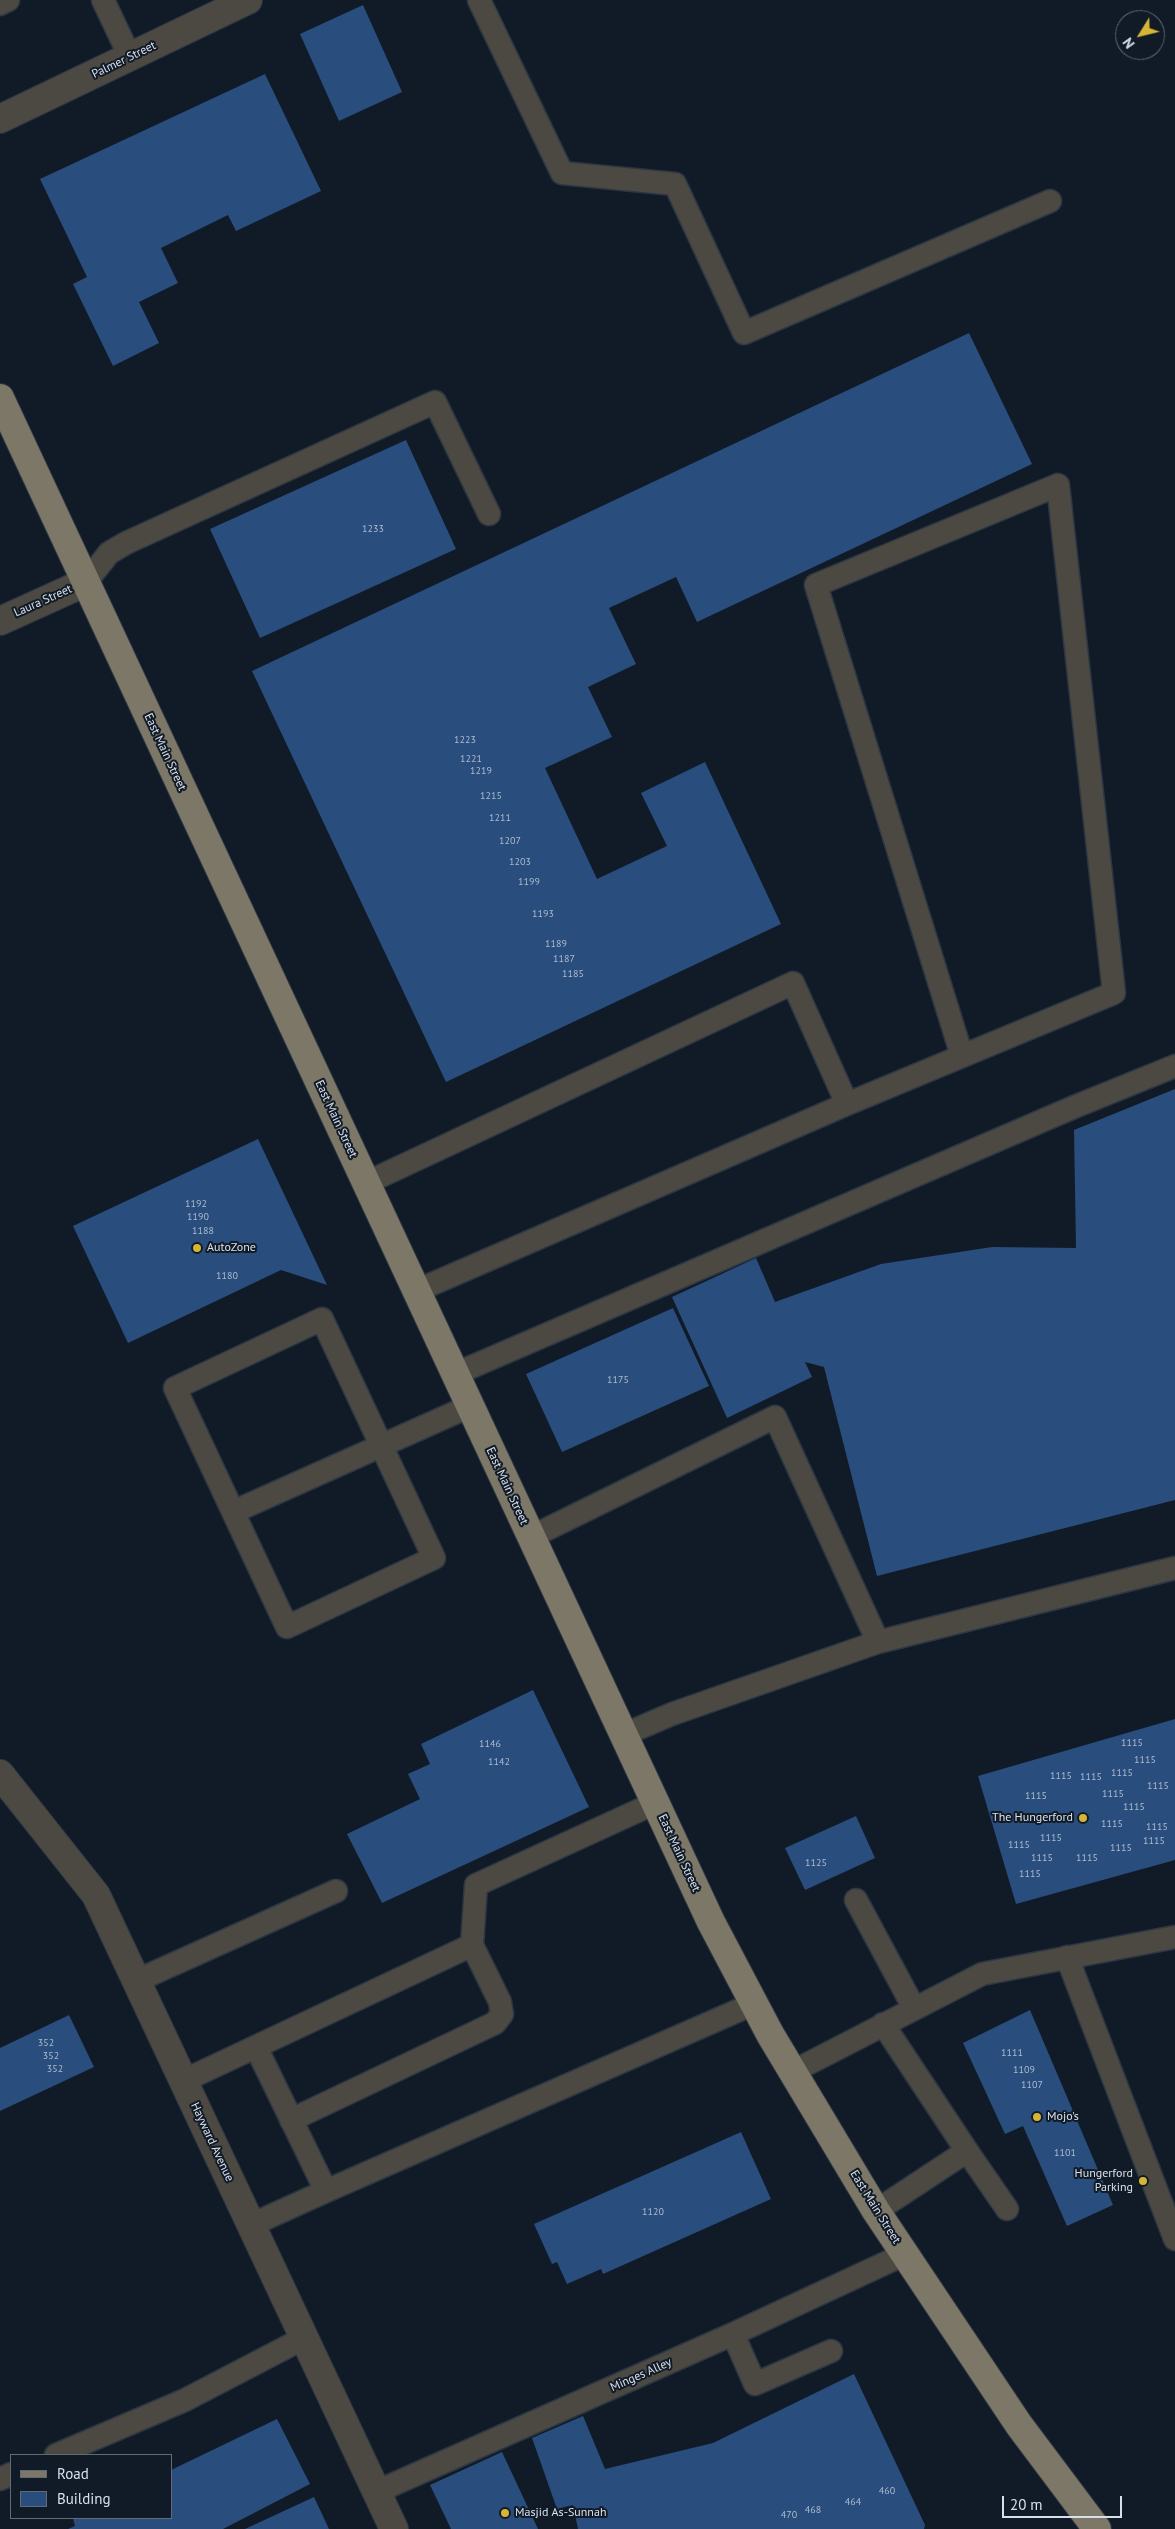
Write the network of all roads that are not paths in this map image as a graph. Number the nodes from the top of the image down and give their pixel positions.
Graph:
1 (8, 0) edge
2 (103, 0) edge
3 (248, 0) edge
4 (479, 0) edge
5 (0, 4) edge
6 (130, 57) junction
7 (0, 119) edge
8 (1050, 202) dead end
9 (0, 398) edge
10 (489, 514) dead end
11 (86, 582) junction
12 (0, 621) edge
13 (962, 1056) junction
14 (1175, 1066) edge
15 (847, 1104) junction
16 (366, 1183) junction
17 (416, 1291) junction
18 (456, 1374) junction
19 (470, 1406) junction
20 (382, 1447) junction
21 (233, 1512) junction
22 (531, 1536) junction
23 (1175, 1568) edge
24 (878, 1642) junction
25 (623, 1735) junction
26 (0, 1774) edge
27 (655, 1802) junction
28 (336, 1892) dead end
29 (856, 1900) dead end
30 (1175, 1937) edge
31 (472, 1945) junction
32 (1067, 1958) junction
33 (136, 1981) junction
34 (753, 2004) junction
35 (914, 2008) junction
36 (883, 2024) junction
37 (256, 2047) junction
38 (792, 2072) junction
39 (183, 2081) junction
40 (291, 2120) junction
41 (967, 2152) junction
42 (326, 2191) junction
43 (1007, 2209) dead end
44 (876, 2211) junction
45 (251, 2225) junction
46 (1175, 2239) edge
47 (905, 2254) junction
48 (733, 2334) junction
49 (304, 2338) junction
50 (831, 2351) dead end
51 (58, 2454) edge
52 (376, 2492) junction
53 (394, 2529) edge
54 (1097, 2529) edge

1 - 5 lane
2 - 6 lane
3 - 6 street, Palmer Street
4 - 8 lane
6 - 7 street, Palmer Street
9 - 11 main road, East Main Street
10 - 11 lane
11 - 12 street, Laura Street
11 - 16 main road, East Main Street
13 - 13 lane
13 - 15 lane
14 - 18 lane
15 - 16 lane
15 - 17 lane
16 - 17 main road, East Main Street
17 - 18 main road, East Main Street
18 - 19 main road, East Main Street
19 - 20 lane
19 - 22 main road, East Main Street
20 - 21 lane
20 - 21 lane
20 - 21 lane
22 - 24 lane
22 - 25 main road, East Main Street
23 - 24 lane
24 - 25 lane
25 - 27 main road, East Main Street
26 - 33 street, Hayward Avenue
27 - 31 lane
27 - 34 main road, East Main Street
28 - 33 lane
29 - 35 lane
30 - 32 lane
31 - 37 lane
31 - 40 lane
32 - 35 lane
32 - 46 lane
33 - 39 street, Hayward Avenue
34 - 38 main road, East Main Street
34 - 42 lane
35 - 36 lane
36 - 38 lane
36 - 41 lane
37 - 39 lane
37 - 40 lane
38 - 44 main road, East Main Street
39 - 45 street, Hayward Avenue
40 - 42 lane
41 - 43 lane
41 - 44 lane
42 - 45 lane
44 - 47 main road, East Main Street
45 - 49 street, Hayward Avenue
47 - 48 lane, Minges Alley
47 - 54 main road, East Main Street
48 - 50 lane
48 - 52 lane, Minges Alley
49 - 51 lane
49 - 52 street, Hayward Avenue
52 - 53 street, Hayward Avenue

